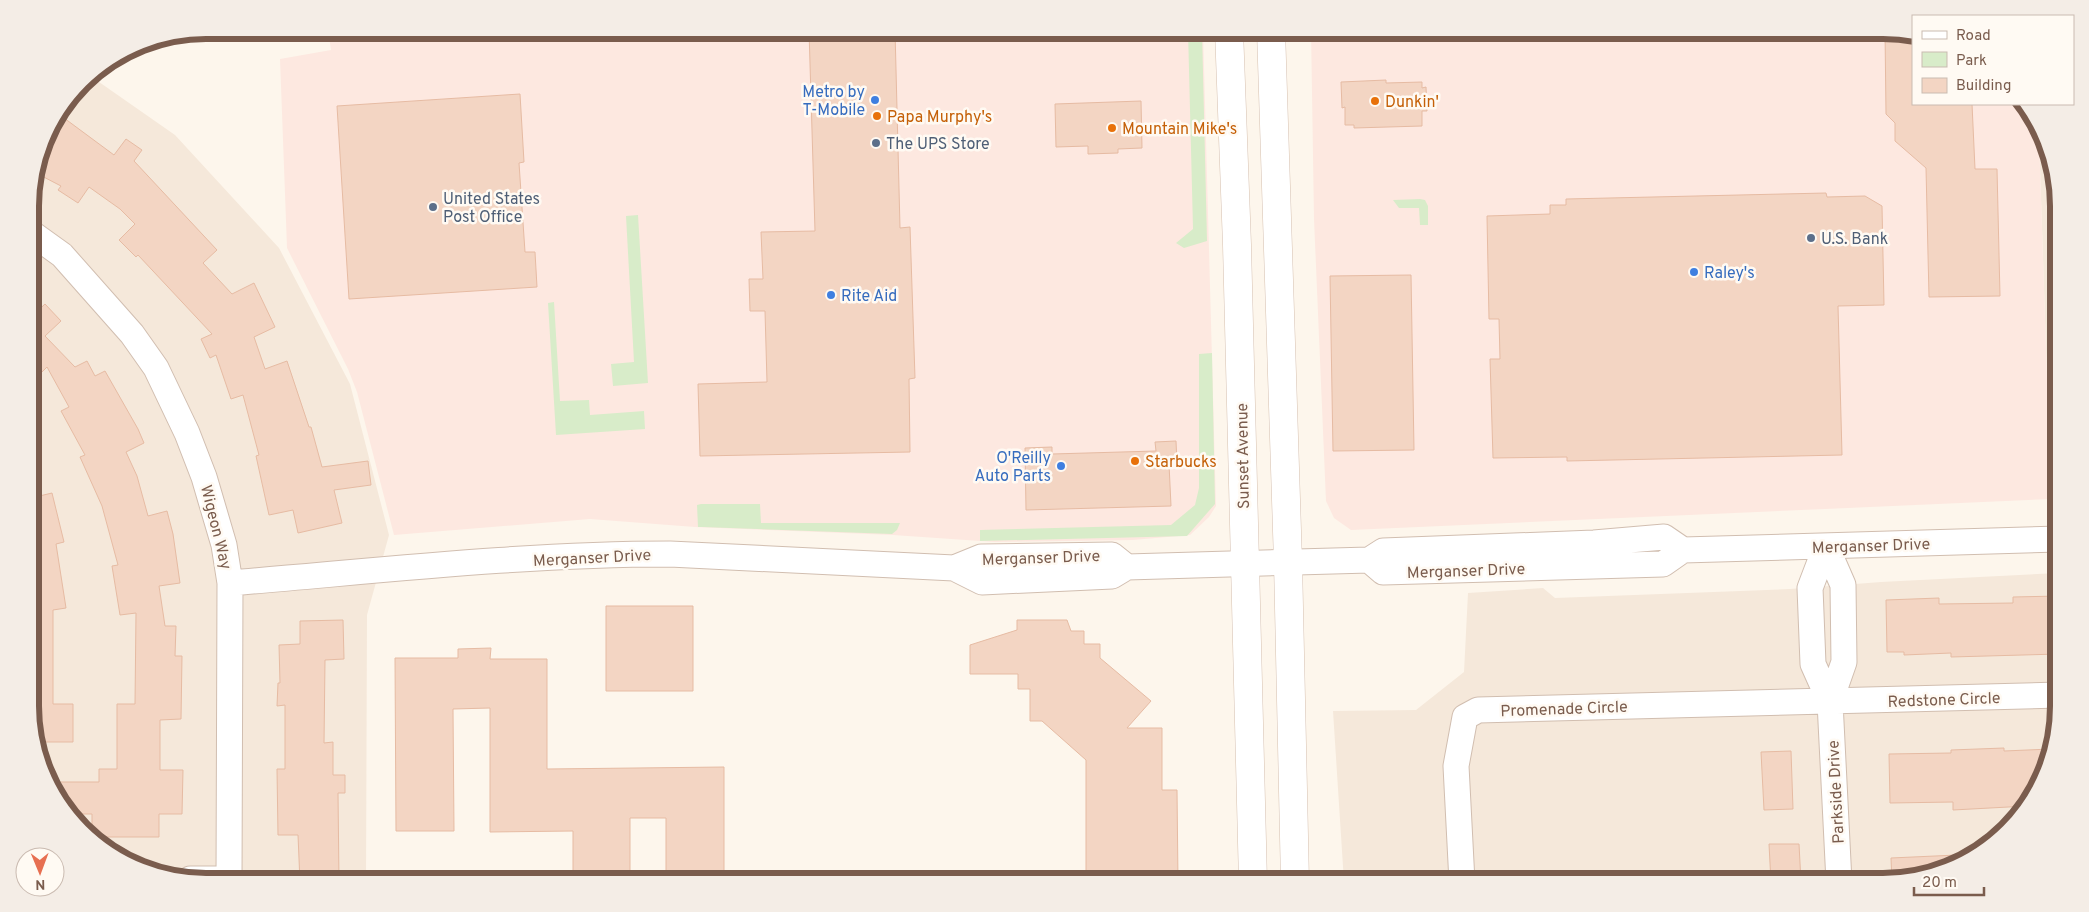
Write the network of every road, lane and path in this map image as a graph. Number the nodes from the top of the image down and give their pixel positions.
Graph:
1 (1229, 39) edge
2 (1271, 39) edge
3 (39, 238) edge
4 (2050, 539) edge
5 (1826, 546) junction
6 (1288, 562) junction
7 (1245, 564) junction
8 (230, 583) junction
9 (2050, 696) edge
10 (1830, 702) junction
11 (229, 873) edge
12 (1253, 873) edge
13 (1295, 873) edge
14 (1462, 873) edge
15 (1839, 873) edge

1 - 7 main road, Sunset Avenue
2 - 6 main road
3 - 8 street, Wigeon Way
4 - 5 street, Merganser Drive
5 - 6 street, Merganser Drive
5 - 10 street, Parkside Drive
5 - 10 street, Parkside Drive
6 - 7 street, Merganser Drive
6 - 13 main road
7 - 8 street, Merganser Drive
7 - 12 main road, Sunset Avenue
8 - 11 street, Wigeon Way
9 - 10 street, Redstone Circle
10 - 14 street, Promenade Circle
10 - 15 street, Parkside Drive

